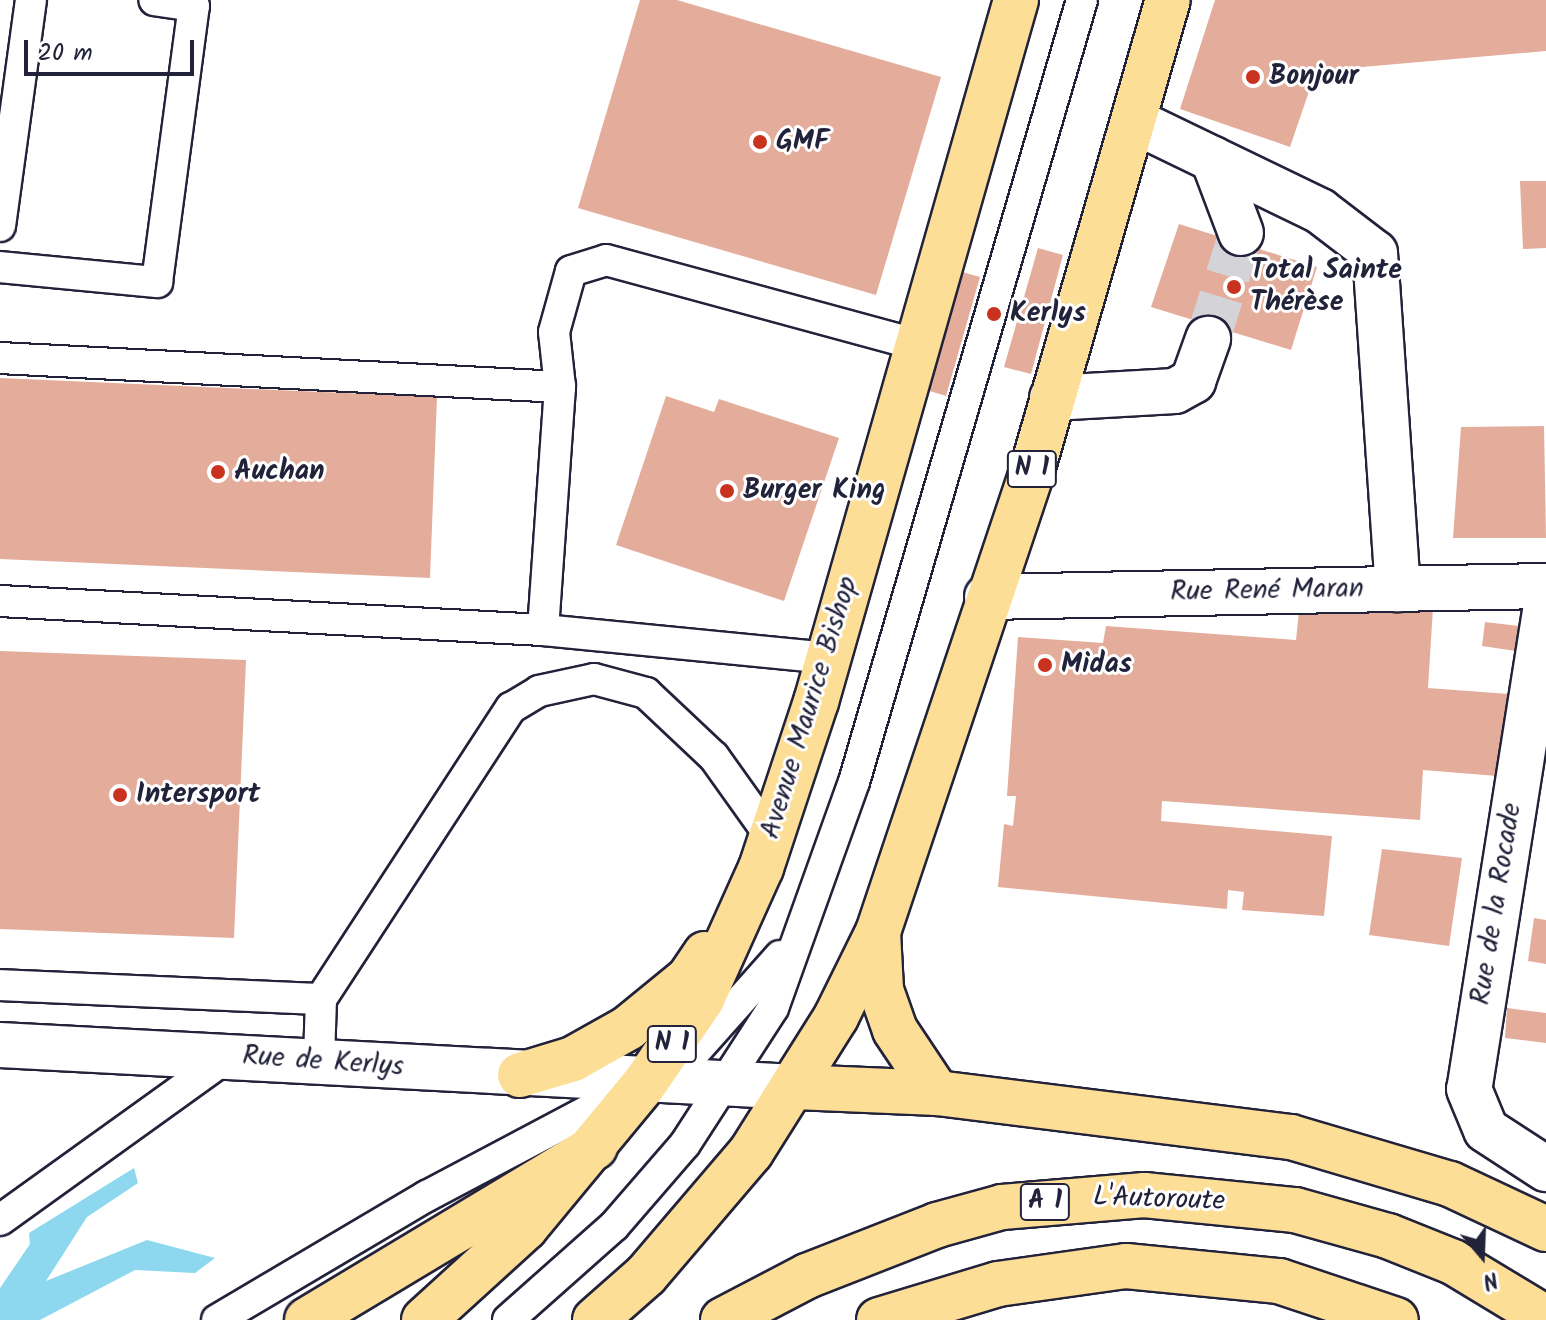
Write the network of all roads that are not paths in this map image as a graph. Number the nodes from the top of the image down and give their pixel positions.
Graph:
1 (31, 0) edge
2 (154, 0) edge
3 (1016, 0) edge
4 (1082, 0) edge
5 (1168, 0) edge
6 (1134, 121) junction
7 (1213, 159) junction
8 (0, 226) edge
9 (1241, 233) tunnel mouth
10 (0, 267) edge
11 (1208, 339) tunnel mouth
12 (919, 345) junction
13 (0, 358) edge
14 (560, 387) junction
15 (1052, 398) junction
16 (1546, 586) edge
17 (1398, 589) junction
18 (987, 597) junction
19 (0, 601) edge
20 (1546, 605) edge
21 (543, 630) junction
22 (829, 658) junction
23 (766, 853) junction
24 (806, 918) junction
25 (878, 932) junction
26 (0, 985) edge
27 (321, 999) junction
28 (0, 1045) edge
29 (230, 1055) junction
30 (319, 1058) junction
31 (520, 1075) junction
32 (645, 1083) junction
33 (727, 1086) junction
34 (795, 1087) junction
35 (937, 1093) junction
36 (595, 1147) junction
37 (1546, 1169) edge
38 (0, 1220) edge
39 (1546, 1229) edge
40 (1546, 1318) edge
41 (217, 1320) edge
42 (307, 1320) edge
43 (424, 1320) edge
44 (508, 1320) edge
45 (595, 1320) edge
46 (723, 1320) edge
47 (879, 1320) edge
48 (1396, 1320) edge

1 - 8 lane
2 - 10 lane
3 - 12 main road, Avenue Maurice Bishop / N 1
4 - 24 lane
5 - 6 main road, N 1
6 - 7 street
6 - 15 main road, N 1
7 - 9 street
7 - 17 street
11 - 15 street
12 - 14 lane
12 - 22 main road, Avenue Maurice Bishop / N 1
13 - 14 lane
14 - 21 lane
15 - 18 main road, N 1
16 - 17 street, Rue René Maran
17 - 18 street, Rue René Maran
18 - 25 main road, N 1
19 - 21 lane
20 - 37 street, Rue de la Rocade
21 - 22 lane
22 - 23 main road, Avenue Maurice Bishop / N 1
23 - 27 lane
23 - 31 main road
23 - 32 main road, Avenue Maurice Bishop / N 1
24 - 32 lane
24 - 33 lane
25 - 34 main road, N 1
25 - 35 main road
26 - 27 lane
27 - 30 lane
28 - 29 street, Rue de Kerlys
29 - 30 street, Rue de Kerlys
29 - 38 lane
30 - 31 street, Rue de Kerlys
31 - 32 street, Rue de Kerlys
32 - 33 street, Rue de Kerlys
32 - 36 main road, Avenue Maurice Bishop / N 1
32 - 41 lane
33 - 34 street, Rue de Kerlys
33 - 44 lane
34 - 35 main road
34 - 45 main road, N 1
35 - 39 main road
36 - 42 main road
36 - 43 main road, Avenue Maurice Bishop / N 1
40 - 46 main road, L'Autoroute / A 1
47 - 48 main road

